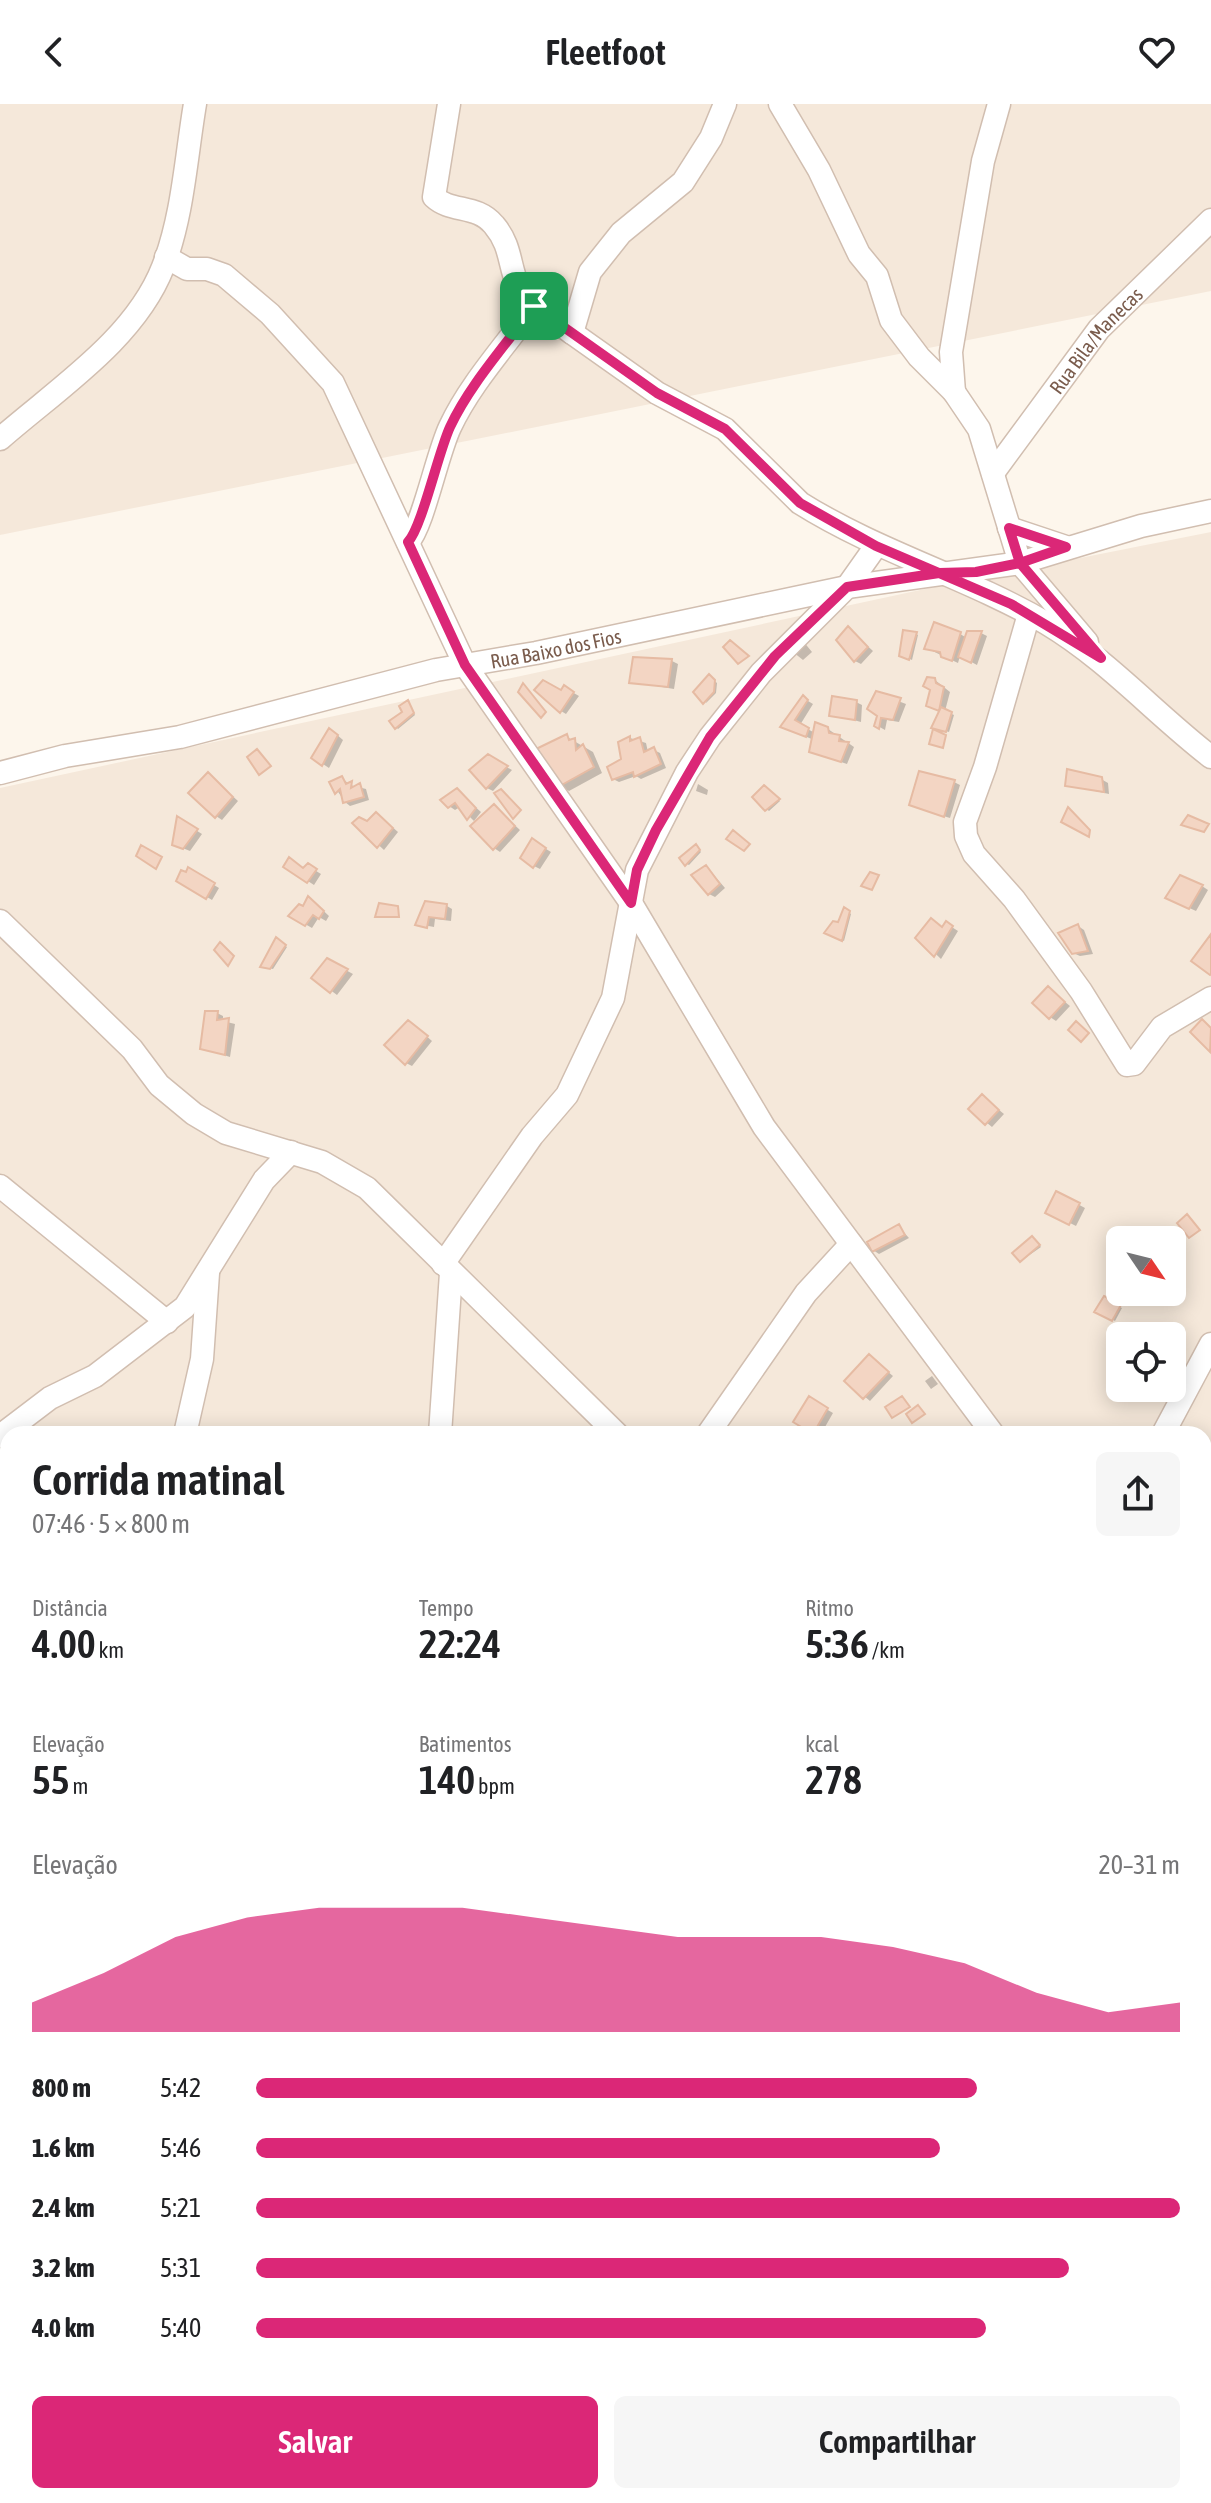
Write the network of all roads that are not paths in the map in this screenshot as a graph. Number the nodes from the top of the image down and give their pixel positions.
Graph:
1 (195, 104) edge
2 (449, 104) edge
3 (725, 104) edge
4 (780, 104) edge
5 (999, 104) edge
6 (1211, 220) edge
7 (166, 257) junction
8 (534, 306) junction
9 (572, 333) junction
10 (954, 392) junction
11 (0, 439) edge
12 (993, 473) junction
13 (1211, 511) edge
14 (1009, 528) junction
15 (408, 542) junction
16 (876, 546) junction
17 (1066, 547) junction
18 (1020, 563) junction
19 (939, 573) junction
20 (847, 587) junction
21 (1029, 614) junction
22 (1101, 658) junction
23 (465, 665) junction
24 (1211, 757) edge
25 (0, 773) edge
26 (631, 903) junction
27 (0, 921) edge
28 (1211, 998) edge
29 (291, 1152) junction
30 (0, 1186) edge
31 (851, 1244) junction
32 (447, 1268) junction
33 (209, 1271) junction
34 (167, 1322) junction
35 (1211, 1344) edge
36 (13, 1426) edge
37 (187, 1426) edge
38 (440, 1426) edge
39 (609, 1426) edge
40 (714, 1426) edge
41 (987, 1426) edge
42 (1167, 1426) edge

1 - 7 street
2 - 8 street
3 - 9 street
4 - 10 street
5 - 10 street
6 - 12 street, Rua Bila/Manecas
7 - 11 street
7 - 15 street
8 - 9 street
8 - 15 street
9 - 16 street
10 - 12 street
12 - 14 street
13 - 17 street
14 - 17 street
14 - 18 street
15 - 23 street
16 - 19 street
16 - 20 street
17 - 18 street, Rua Baixo dos Fios
18 - 19 street, Rua Baixo dos Fios
18 - 22 street
19 - 20 street, Rua Baixo dos Fios
19 - 21 street
20 - 23 street, Rua Baixo dos Fios
20 - 26 street
21 - 22 street
21 - 28 street
22 - 24 street
23 - 25 street, Rua Baixo dos Fios
23 - 26 street
26 - 31 street
26 - 32 street
27 - 29 street
29 - 32 street
29 - 33 street
30 - 34 street
31 - 40 street
31 - 41 street
32 - 38 street
32 - 39 street
33 - 34 street
33 - 37 street
34 - 36 street
35 - 42 street

